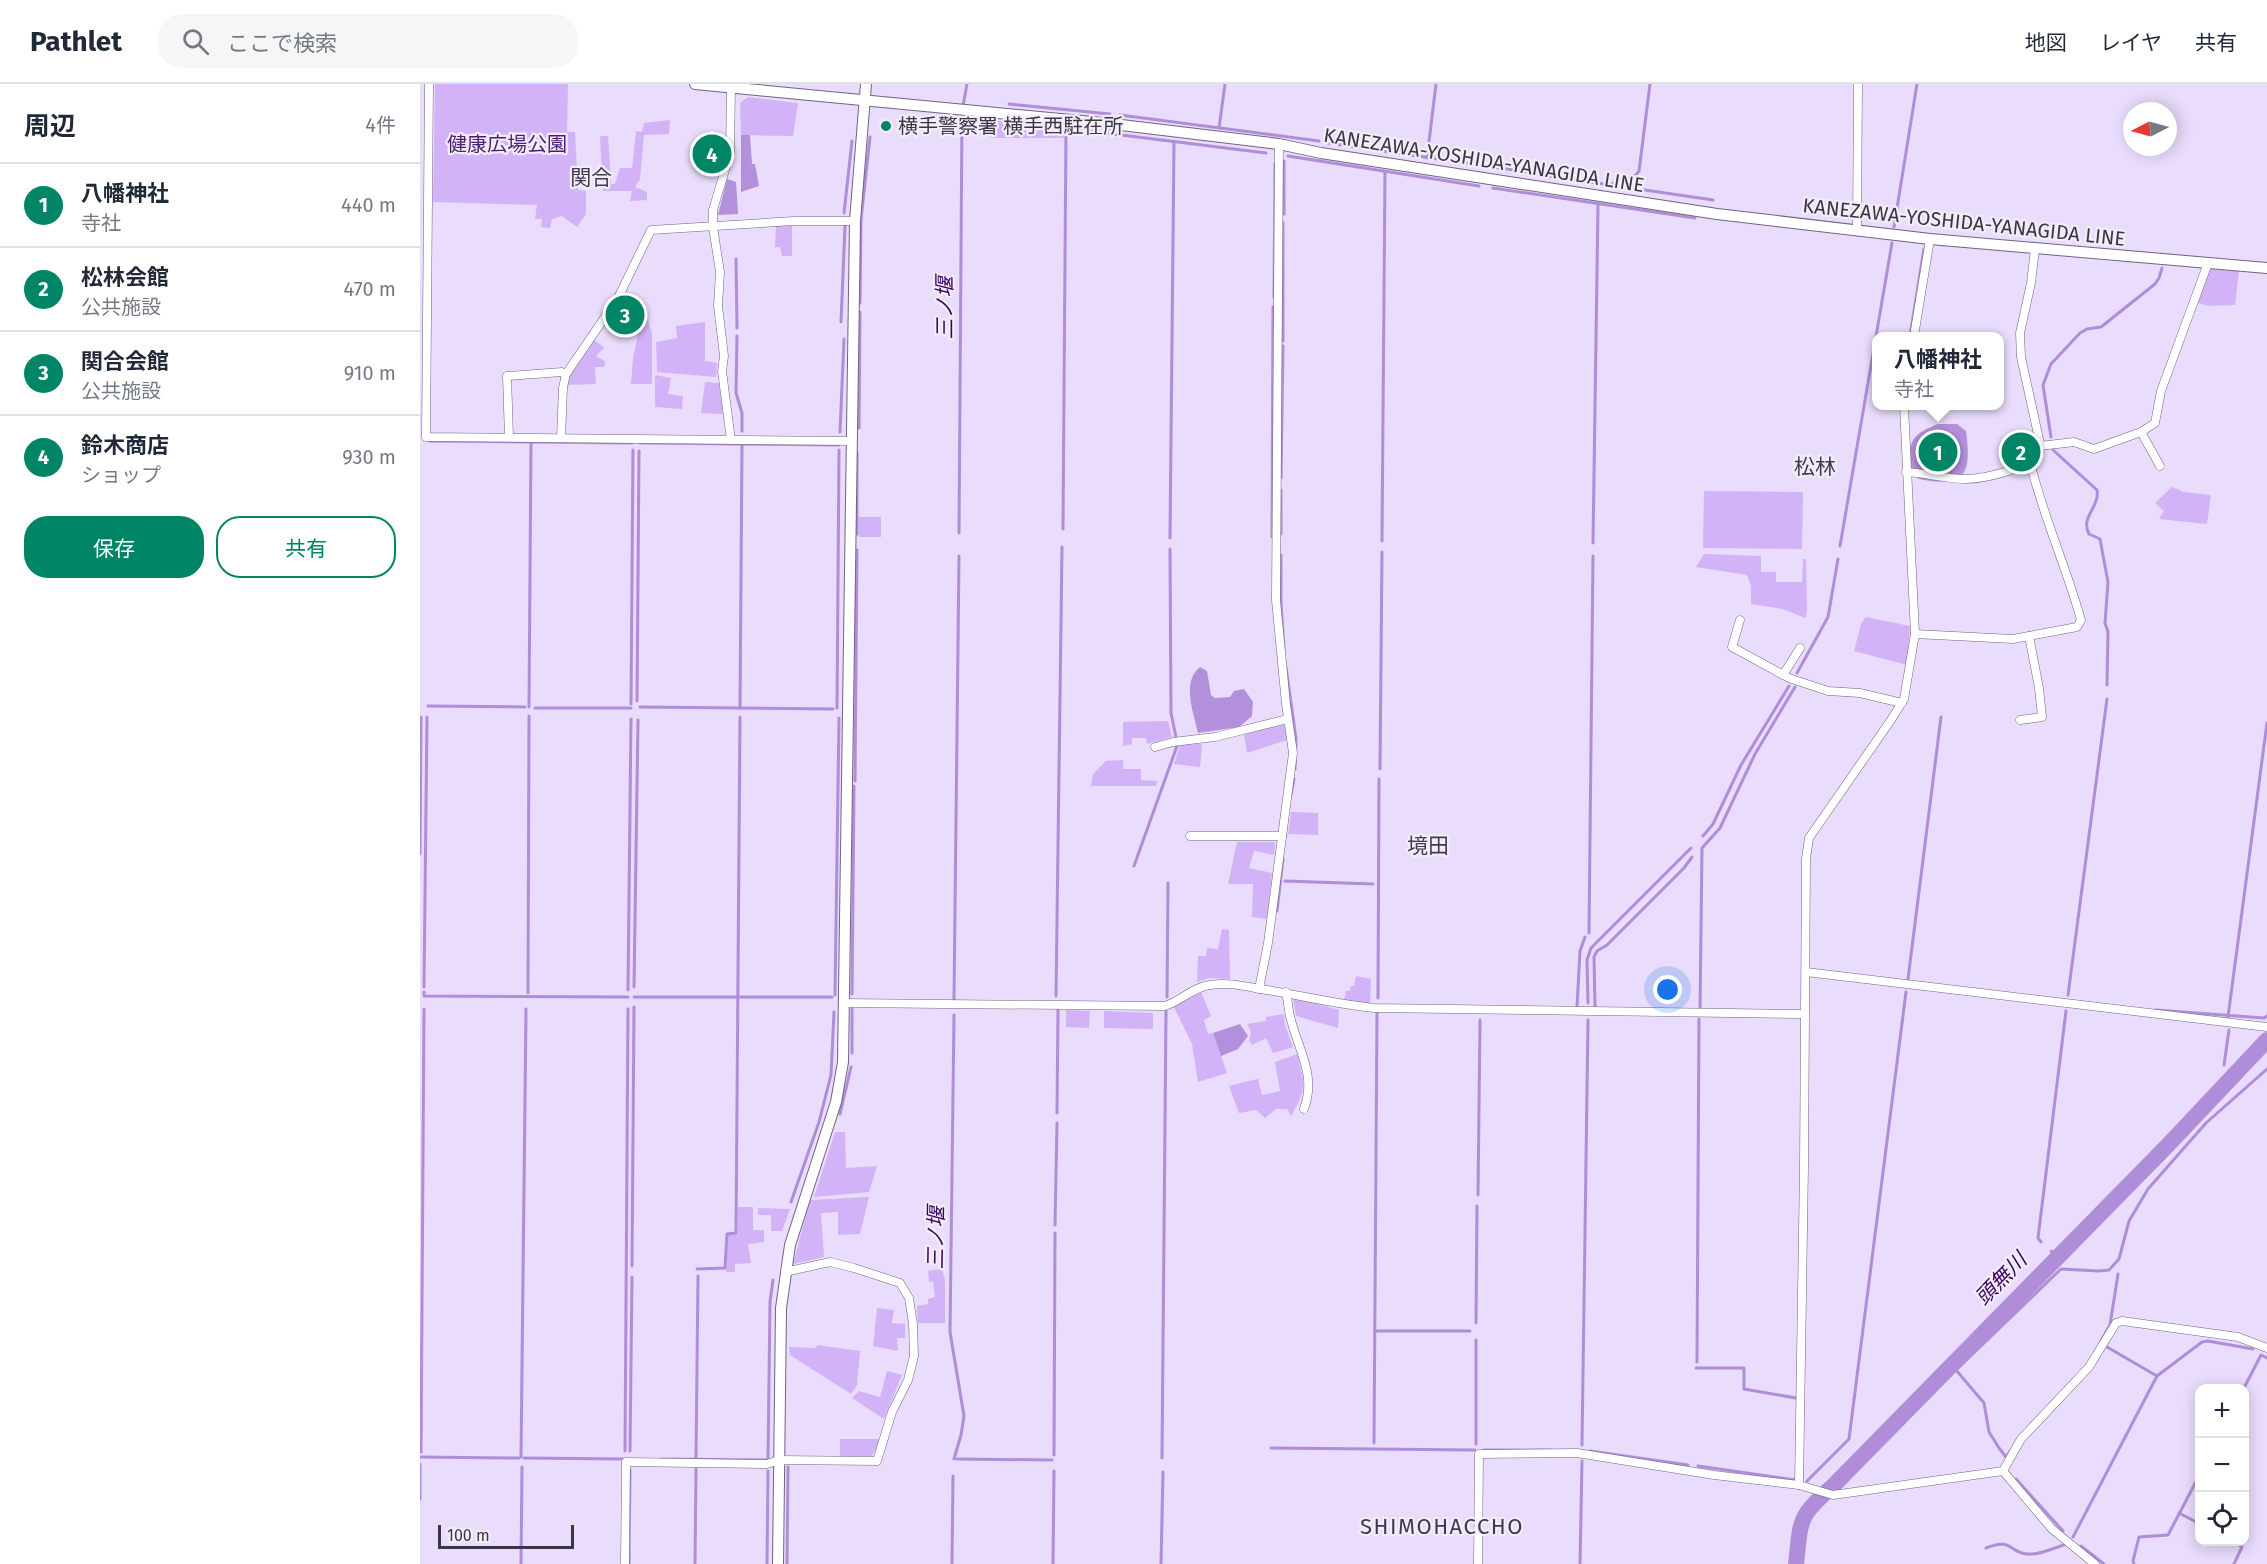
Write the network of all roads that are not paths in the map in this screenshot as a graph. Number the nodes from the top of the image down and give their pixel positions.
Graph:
1 (429, 84) edge
2 (695, 84) edge
3 (867, 84) edge
4 (1858, 84) edge
5 (733, 86) edge
6 (864, 100) junction
7 (1279, 144) junction
8 (855, 221) junction
9 (713, 226) junction
10 (1857, 230) junction
11 (1930, 240) junction
12 (2035, 249) junction
13 (2208, 263) junction
14 (2267, 268) edge
15 (1915, 332) edge
16 (566, 374) junction
17 (1904, 410) edge
18 (2141, 432) junction
19 (509, 437) junction
20 (561, 438) junction
21 (731, 440) junction
22 (850, 441) junction
23 (2040, 446) junction
24 (2030, 462) junction
25 (2160, 466) dead end
26 (1906, 472) junction
27 (1740, 620) dead end
28 (1915, 634) junction
29 (2029, 636) junction
30 (1800, 648) dead end
31 (1783, 675) junction
32 (1902, 703) junction
33 (1288, 719) junction
34 (2020, 720) dead end
35 (1155, 747) dead end
36 (1190, 836) dead end
37 (1282, 836) junction
38 (1806, 972) junction
39 (1259, 989) junction
40 (1286, 992) junction
41 (844, 1003) junction
42 (1804, 1014) junction
43 (2267, 1027) edge
44 (1304, 1109) dead end
45 (785, 1272) junction
46 (2267, 1348) edge
47 (779, 1460) junction
48 (2003, 1471) junction
49 (1799, 1485) junction
50 (625, 1564) edge
51 (778, 1564) edge
52 (1478, 1564) edge
53 (2096, 1564) edge

1 - 19 street
2 - 5 main road, KANEZAWA-YOSHIDA-YANAGIDA LINE
3 - 6 main road
4 - 10 street
5 - 6 main road, KANEZAWA-YOSHIDA-YANAGIDA LINE
5 - 9 street
6 - 7 main road, KANEZAWA-YOSHIDA-YANAGIDA LINE
6 - 8 main road
7 - 10 main road, KANEZAWA-YOSHIDA-YANAGIDA LINE
7 - 33 street
8 - 9 street
8 - 22 main road
9 - 16 street
9 - 21 street
10 - 11 main road, KANEZAWA-YOSHIDA-YANAGIDA LINE
11 - 12 main road, KANEZAWA-YOSHIDA-YANAGIDA LINE
11 - 15 street
12 - 13 main road, KANEZAWA-YOSHIDA-YANAGIDA LINE
12 - 23 street
13 - 14 main road, KANEZAWA-YOSHIDA-YANAGIDA LINE
13 - 18 street
16 - 19 street
16 - 20 street
17 - 26 street
18 - 23 street
18 - 25 street
19 - 20 street
20 - 21 street
21 - 22 street
22 - 41 main road
23 - 24 street
24 - 26 street
24 - 29 street
26 - 28 street
27 - 31 street
28 - 29 street
28 - 32 street
29 - 34 street
30 - 31 street
31 - 32 street
32 - 38 street
33 - 35 street
33 - 37 street
36 - 37 street
37 - 39 street
38 - 42 street
38 - 43 street
39 - 40 street
39 - 41 street
40 - 42 street
40 - 44 street
41 - 45 main road
42 - 49 street
45 - 47 main road
45 - 47 street
46 - 48 street
47 - 50 street
47 - 51 main road
48 - 49 street
48 - 53 street
49 - 52 street

